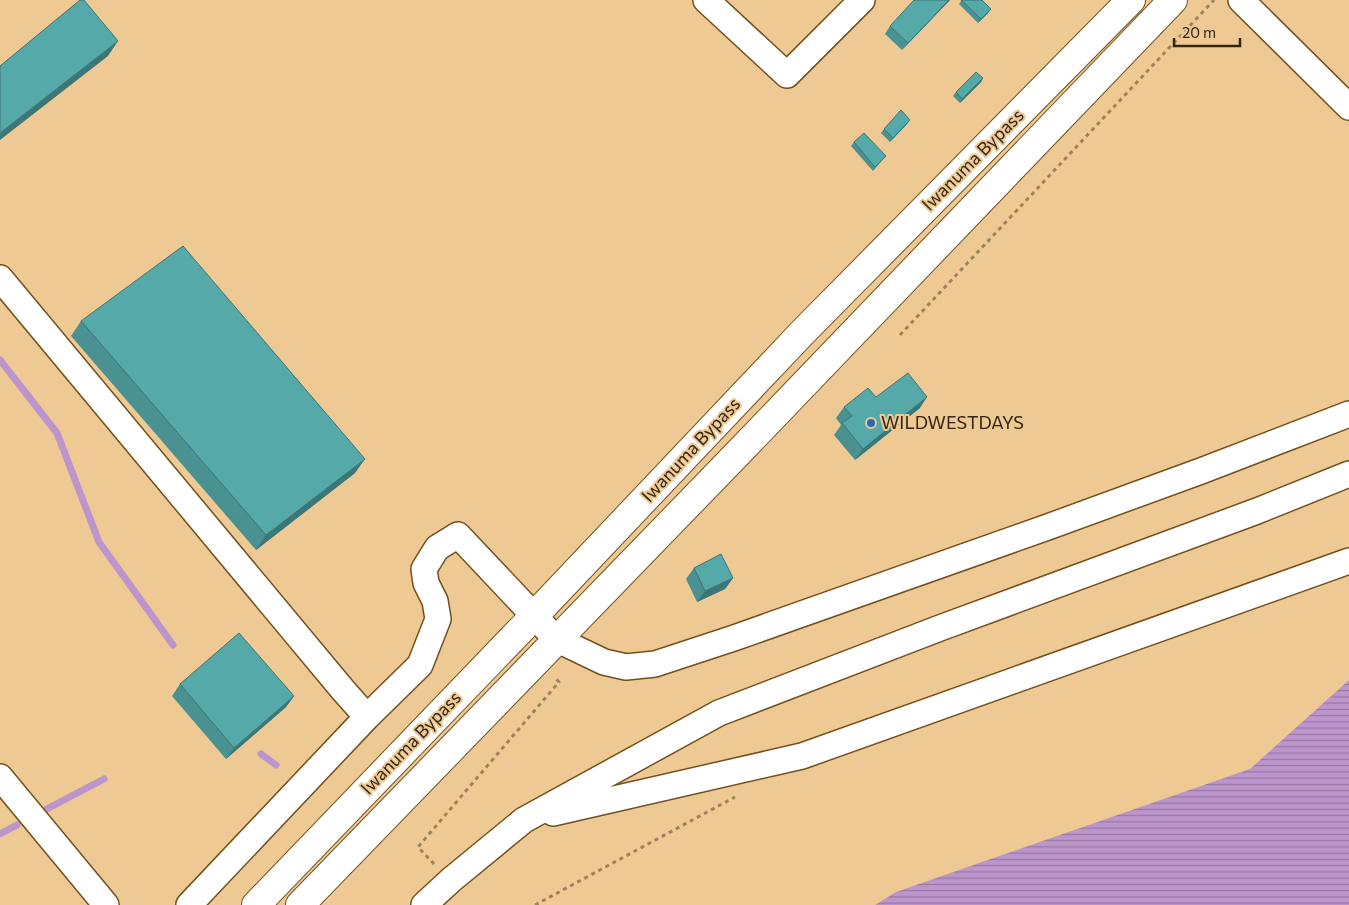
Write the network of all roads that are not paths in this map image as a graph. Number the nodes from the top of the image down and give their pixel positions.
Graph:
1 (706, 0) edge
2 (862, 0) edge
3 (1132, 0) edge
4 (1172, 0) edge
5 (1241, 0) edge
6 (1349, 108) edge
7 (0, 278) edge
8 (1349, 414) edge
9 (1349, 474) edge
10 (1349, 561) edge
11 (534, 616) junction
12 (556, 639) junction
13 (367, 718) junction
14 (0, 777) edge
15 (524, 820) junction
16 (103, 904) edge
17 (189, 905) edge
18 (256, 905) edge
19 (300, 905) edge
20 (424, 905) edge

1 - 2 street
3 - 11 highway, Iwanuma Bypass
4 - 12 highway, Iwanuma Bypass
5 - 6 street
7 - 13 street
8 - 12 street
9 - 15 street
10 - 15 street
11 - 12 street
11 - 13 street
11 - 18 highway, Iwanuma Bypass
12 - 19 highway, Iwanuma Bypass
13 - 17 street
14 - 16 street
15 - 20 street

